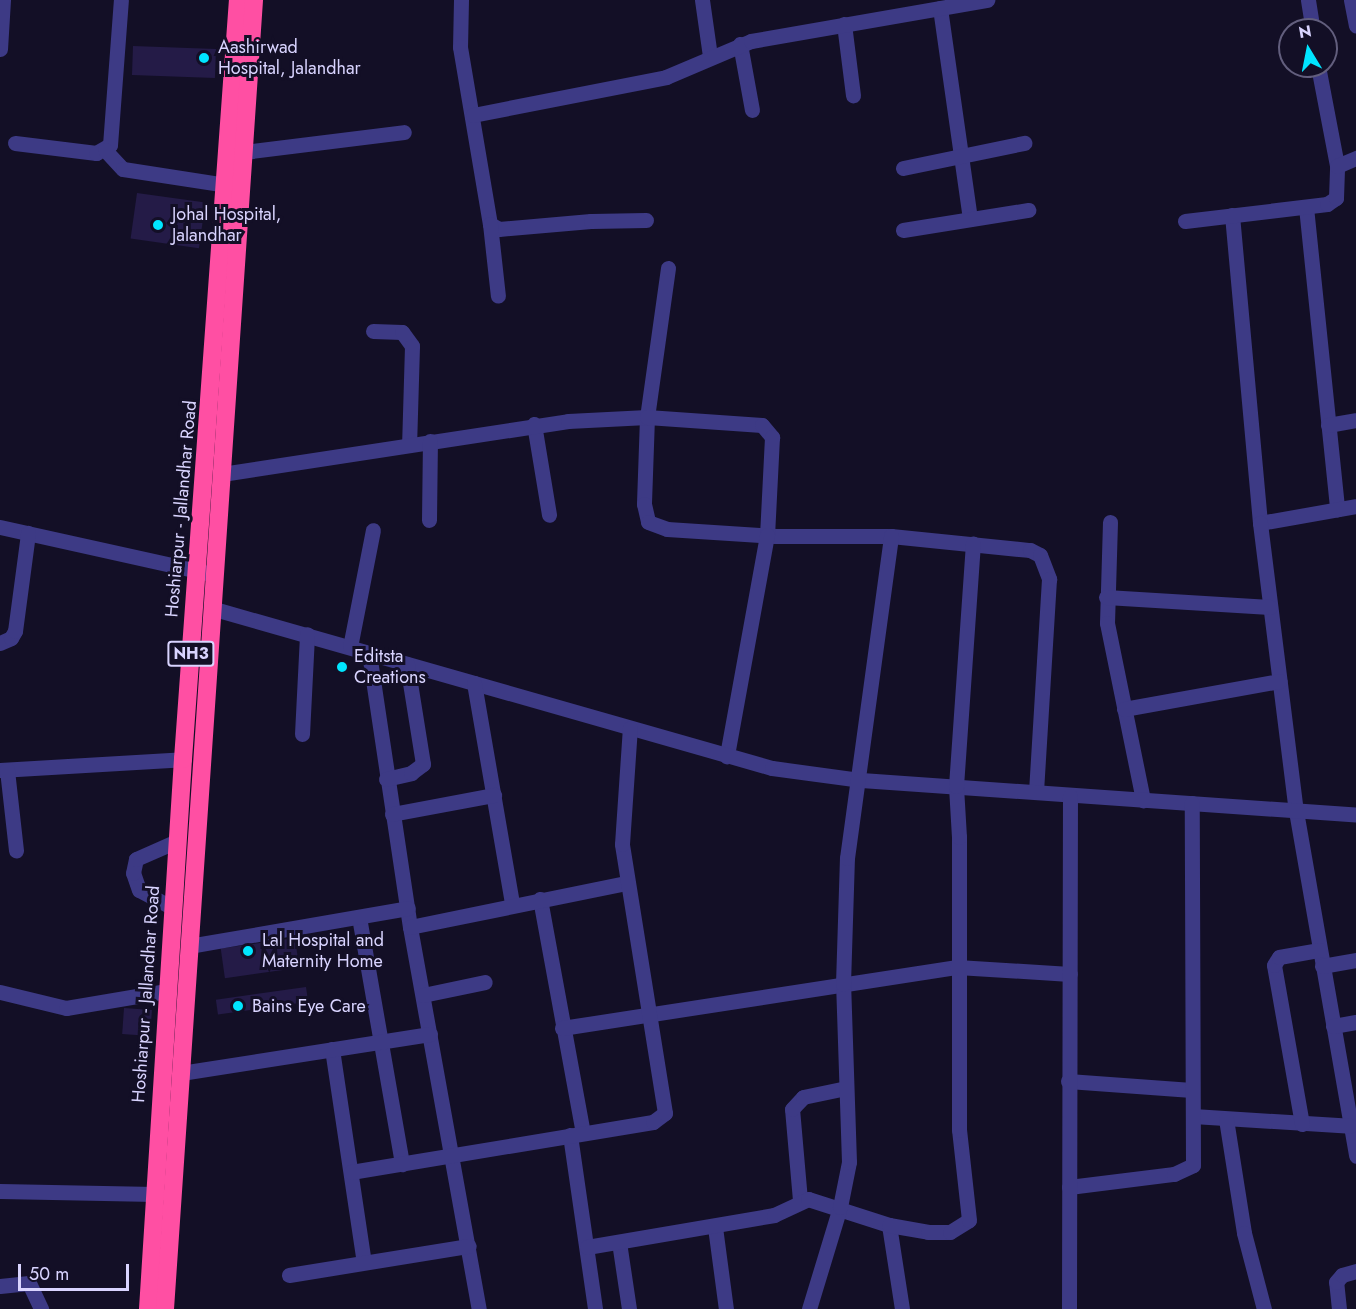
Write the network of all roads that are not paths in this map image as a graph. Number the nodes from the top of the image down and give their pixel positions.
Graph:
1 (3, 0) edge
2 (15, 0) edge
3 (121, 0) edge
4 (238, 0) edge
5 (254, 0) edge
6 (461, 0) edge
7 (702, 0) edge
8 (987, 0) edge
9 (1308, 0) edge
10 (1351, 0) edge
11 (908, 6) edge
12 (940, 8) junction
13 (1, 18) edge
14 (1311, 18) edge
15 (843, 24) junction
16 (1356, 26) edge
17 (740, 44) junction
18 (0, 49) edge
19 (710, 56) junction
20 (1320, 78) edge
21 (853, 95) dead end
22 (752, 110) dead end
23 (473, 115) junction
24 (404, 132) dead end
25 (15, 143) dead end
26 (1024, 143) dead end
27 (105, 150) junction
28 (244, 152) junction
29 (960, 154) junction
30 (1356, 158) edge
31 (1337, 166) junction
32 (903, 168) dead end
33 (226, 185) junction
34 (1306, 207) junction
35 (1028, 210) dead end
36 (1232, 215) junction
37 (970, 219) junction
38 (646, 220) dead end
39 (1185, 222) dead end
40 (490, 224) junction
41 (903, 230) dead end
42 (668, 268) dead end
43 (498, 296) dead end
44 (373, 331) dead end
45 (647, 417) junction
46 (1356, 420) edge
47 (534, 424) junction
48 (1328, 424) junction
49 (430, 441) junction
50 (409, 445) junction
51 (222, 474) junction
52 (1356, 506) edge
53 (1337, 509) junction
54 (549, 515) dead end
55 (429, 520) dead end
56 (1110, 522) dead end
57 (1260, 523) junction
58 (0, 527) edge
59 (372, 530) dead end
60 (28, 533) junction
61 (767, 535) junction
62 (891, 536) junction
63 (973, 544) junction
64 (205, 572) junction
65 (1106, 597) junction
66 (211, 608) junction
67 (1270, 608) junction
68 (308, 634) junction
69 (200, 640) junction
70 (0, 643) edge
71 (350, 647) junction
72 (369, 653) junction
73 (407, 664) junction
74 (1280, 681) junction
75 (474, 683) junction
76 (1125, 709) junction
77 (630, 728) junction
78 (302, 734) dead end
79 (726, 756) junction
80 (183, 759) junction
81 (3, 770) edge
82 (386, 779) junction
83 (861, 780) junction
84 (956, 786) junction
85 (1036, 792) junction
86 (494, 795) junction
87 (1070, 796) junction
88 (1143, 800) junction
89 (1192, 803) junction
90 (1296, 811) junction
91 (392, 814) junction
92 (1356, 815) edge
93 (177, 841) junction
94 (16, 850) dead end
95 (627, 883) junction
96 (540, 899) junction
97 (512, 904) junction
98 (173, 908) junction
99 (408, 908) junction
100 (359, 917) junction
101 (410, 927) junction
102 (189, 946) junction
103 (1319, 950) junction
104 (1356, 960) edge
105 (1322, 966) junction
106 (957, 967) junction
107 (1070, 974) junction
108 (485, 982) dead end
109 (843, 984) junction
110 (167, 991) junction
111 (0, 992) edge
112 (423, 995) junction
113 (650, 1015) junction
114 (1356, 1022) edge
115 (1333, 1026) junction
116 (562, 1028) junction
117 (430, 1034) junction
118 (381, 1042) junction
119 (332, 1049) junction
120 (181, 1073) junction
121 (1068, 1081) junction
122 (846, 1088) junction
123 (1192, 1090) junction
124 (1193, 1116) junction
125 (1352, 1118) edge
126 (1226, 1119) junction
127 (1302, 1124) junction
128 (577, 1134) junction
129 (1356, 1156) edge
130 (452, 1157) junction
131 (402, 1164) junction
132 (351, 1172) junction
133 (1069, 1187) junction
134 (0, 1191) edge
135 (155, 1194) junction
136 (800, 1200) junction
137 (840, 1207) junction
138 (889, 1225) junction
139 (715, 1227) junction
140 (620, 1242) junction
141 (468, 1246) junction
142 (587, 1247) junction
143 (364, 1262) junction
144 (1356, 1271) edge
145 (289, 1275) dead end
146 (0, 1286) edge
147 (41, 1309) edge
148 (148, 1309) edge
149 (165, 1309) edge
150 (479, 1309) edge
151 (595, 1309) edge
152 (628, 1309) edge
153 (726, 1309) edge
154 (809, 1309) edge
155 (902, 1309) edge
156 (1069, 1309) edge
157 (1264, 1309) edge
158 (1339, 1309) edge

1 - 13 street
2 - 13 street
3 - 27 street
4 - 33 highway, Hoshiarpur - Jallandhar Road / NH3
5 - 28 highway, Hoshiarpur - Jallandhar Road / NH3
6 - 23 street
7 - 19 street
8 - 12 street
9 - 14 street
10 - 16 street
11 - 12 street
11 - 15 street
12 - 29 street
13 - 18 street
15 - 17 street
15 - 21 street
17 - 19 street
17 - 22 street
19 - 23 street
20 - 31 street
23 - 40 street
24 - 28 street
25 - 27 street
26 - 29 street
27 - 33 street
28 - 51 highway, Hoshiarpur - Jallandhar Road / NH3
29 - 32 street
29 - 37 street
30 - 31 street
31 - 34 street
33 - 64 highway, Hoshiarpur - Jallandhar Road / NH3
34 - 36 street
34 - 48 street
35 - 37 street
36 - 39 street
36 - 57 street
37 - 41 street
38 - 40 street
40 - 43 street
42 - 45 street
44 - 50 street
45 - 47 street
45 - 61 street
45 - 61 street
46 - 48 street
47 - 49 street
47 - 54 street
48 - 53 street
49 - 50 street
49 - 55 street
50 - 51 street
51 - 64 highway, Hoshiarpur - Jallandhar Road / NH3
52 - 53 street
53 - 57 street
56 - 65 street
57 - 67 street
58 - 60 street
59 - 71 street
60 - 64 street
60 - 70 street
61 - 62 street
61 - 79 street
62 - 63 street
62 - 83 street
63 - 84 street
63 - 85 street
64 - 66 highway, Hoshiarpur - Jallandhar Road / NH3
64 - 69 highway, Hoshiarpur - Jallandhar Road / NH3
65 - 67 street
65 - 76 street
66 - 68 street
66 - 69 highway, Hoshiarpur - Jallandhar Road / NH3
67 - 74 street
68 - 71 street
68 - 78 street
69 - 80 highway, Hoshiarpur - Jallandhar Road / NH3
69 - 102 highway, Hoshiarpur - Jallandhar Road / NH3
71 - 72 street
72 - 73 street
72 - 82 street
73 - 75 street
73 - 82 street
74 - 76 street
74 - 90 street
75 - 77 street
75 - 86 street
76 - 88 street
77 - 79 street
77 - 95 street
79 - 83 street
80 - 81 street
80 - 93 highway, Hoshiarpur - Jallandhar Road / NH3
81 - 94 street
82 - 91 street
83 - 84 street
83 - 109 street
84 - 85 street
84 - 106 street
85 - 87 street
86 - 91 street
86 - 97 street
87 - 88 street
87 - 107 street
88 - 89 street
89 - 90 street
89 - 123 street
90 - 92 street
90 - 103 street
91 - 99 street
93 - 98 highway, Hoshiarpur - Jallandhar Road / NH3
93 - 98 street
95 - 96 street
95 - 113 street
96 - 97 street
96 - 116 street
97 - 101 street
98 - 110 highway, Hoshiarpur - Jallandhar Road / NH3
99 - 100 street
99 - 101 street
100 - 102 street
100 - 118 street
101 - 112 street
102 - 120 highway, Hoshiarpur - Jallandhar Road / NH3
103 - 105 street
103 - 127 street
104 - 105 street
105 - 115 street
106 - 107 street
106 - 109 street
106 - 138 street
107 - 121 street
108 - 112 street
109 - 113 street
109 - 122 street
110 - 111 street
110 - 135 highway, Hoshiarpur - Jallandhar Road / NH3
112 - 117 street
113 - 116 street
113 - 128 street
114 - 115 street
115 - 125 street
116 - 128 street
117 - 118 street
117 - 130 street
118 - 119 street
118 - 131 street
119 - 120 street
119 - 132 street
120 - 149 highway, Hoshiarpur - Jallandhar Road / NH3
121 - 123 street
121 - 133 street
122 - 136 street
122 - 137 street
123 - 124 street
124 - 126 street
124 - 133 street
125 - 127 street
125 - 129 street
126 - 127 street
126 - 157 street
128 - 130 street
128 - 142 street
130 - 131 street
130 - 141 street
131 - 132 street
132 - 143 street
133 - 156 street
134 - 135 street
135 - 148 highway, Hoshiarpur - Jallandhar Road / NH3
136 - 137 street
136 - 139 street
137 - 138 street
137 - 154 street
138 - 155 street
139 - 140 street
139 - 153 street
140 - 142 street
140 - 152 street
141 - 143 street
141 - 150 street
142 - 151 street
143 - 145 street
144 - 158 street
146 - 147 street

